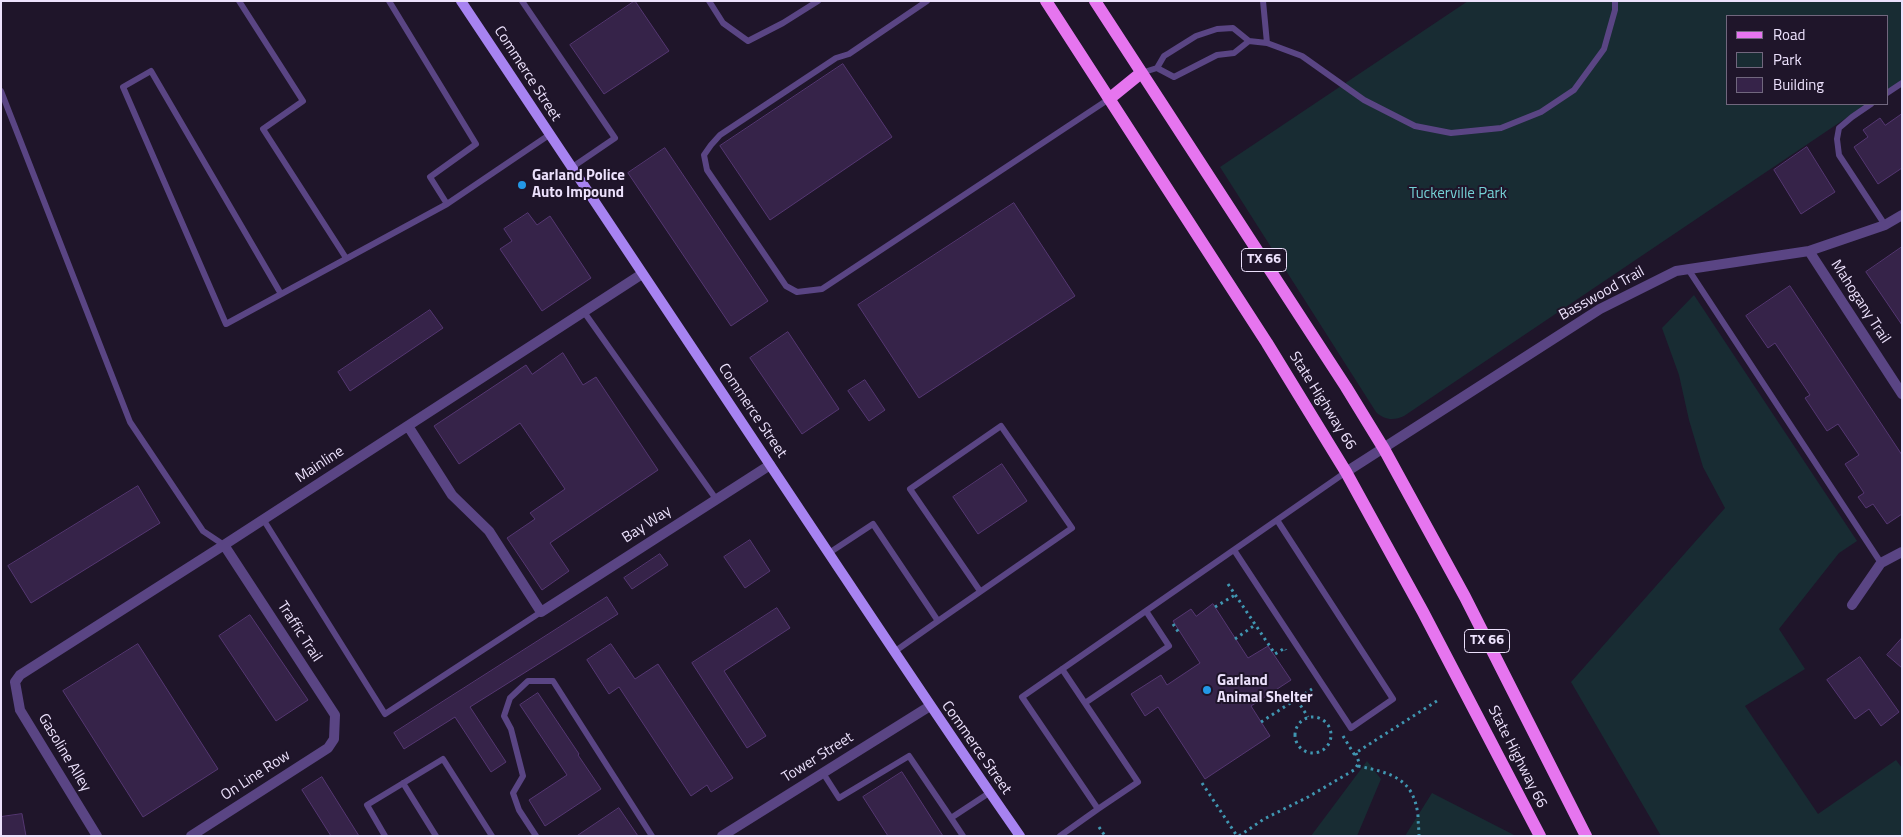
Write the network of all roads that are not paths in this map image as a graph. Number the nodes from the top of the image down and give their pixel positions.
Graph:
1 (239, 1) edge
2 (389, 1) edge
3 (461, 1) edge
4 (522, 1) edge
5 (709, 1) edge
6 (818, 1) edge
7 (927, 1) edge
8 (1046, 1) edge
9 (1095, 1) edge
10 (1264, 1) edge
11 (1616, 1) edge
12 (1249, 41) junction
13 (1267, 43) junction
14 (1157, 68) junction
15 (1141, 73) junction
16 (1902, 83) edge
17 (1, 90) edge
18 (1888, 92) edge
19 (1109, 99) junction
20 (1870, 105) edge
21 (549, 136) junction
22 (570, 168) junction
23 (447, 204) junction
24 (1902, 215) edge
25 (1885, 225) junction
26 (1809, 251) junction
27 (346, 258) junction
28 (1688, 269) junction
29 (642, 274) junction
30 (280, 294) junction
31 (584, 312) junction
32 (1902, 394) edge
33 (408, 426) junction
34 (1384, 449) junction
35 (770, 464) junction
36 (1346, 472) junction
37 (716, 499) junction
38 (263, 519) junction
39 (1278, 520) junction
40 (224, 546) junction
41 (1234, 550) junction
42 (1902, 552) edge
43 (829, 553) junction
44 (1881, 564) junction
45 (980, 591) junction
46 (1852, 605) dead end
47 (1146, 611) junction
48 (541, 612) junction
49 (938, 621) junction
50 (894, 652) junction
51 (1062, 669) junction
52 (15, 682) joint
53 (1085, 703) junction
54 (930, 706) junction
55 (334, 739) joint
56 (823, 773) junction
57 (404, 783) junction
58 (989, 792) junction
59 (1098, 810) junction
60 (951, 818) junction
61 (97, 836) edge
62 (191, 836) edge
63 (385, 836) edge
64 (436, 836) edge
65 (492, 836) edge
66 (536, 836) edge
67 (652, 836) edge
68 (722, 836) edge
69 (963, 836) edge
70 (1020, 836) edge
71 (1060, 836) edge
72 (1540, 836) edge
73 (1586, 836) edge

1 - 27 lane
2 - 23 lane
3 - 21 street, Commerce Street
4 - 22 lane
5 - 6 lane
7 - 19 lane
8 - 19 main road, State Highway 66 / TX 66
9 - 15 main road, State Highway 66 / TX 66
10 - 13 lane
11 - 13 lane
12 - 13 lane
12 - 14 lane
12 - 14 lane
14 - 15 lane
15 - 19 main road
15 - 34 main road, State Highway 66 / TX 66
16 - 18 lane
17 - 40 lane
19 - 36 main road, State Highway 66 / TX 66
20 - 25 lane
21 - 22 street, Commerce Street
21 - 23 lane
22 - 29 street, Commerce Street
23 - 27 lane
24 - 25 street, Basswood Trail
25 - 26 street, Basswood Trail
26 - 28 street, Basswood Trail
26 - 32 street, Mahogany Trail
27 - 30 lane
28 - 34 street, Basswood Trail
28 - 44 lane
29 - 31 street, Mainline
29 - 35 street, Commerce Street
30 - 30 lane
31 - 33 street, Mainline
31 - 37 lane
33 - 38 street, Mainline
33 - 48 street
34 - 36 street, Basswood Trail
34 - 73 main road, State Highway 66 / TX 66
35 - 37 street, Bay Way
35 - 43 street, Commerce Street
36 - 39 lane
36 - 72 main road, State Highway 66 / TX 66
37 - 48 street, Bay Way
38 - 40 street, Mainline
38 - 48 lane
39 - 41 lane
39 - 41 lane
40 - 52 street, Mainline
40 - 55 street, Traffic Trail
41 - 47 lane
42 - 44 street
43 - 49 lane
43 - 50 street, Commerce Street
44 - 46 street
45 - 45 lane
45 - 49 lane
47 - 51 lane
47 - 53 lane
49 - 50 lane
50 - 54 street, Commerce Street
51 - 53 lane
51 - 59 lane
52 - 61 street, Gasoline Alley
53 - 59 lane
54 - 56 street, Tower Street
54 - 58 street, Commerce Street
55 - 62 street, On Line Row
56 - 60 lane
56 - 68 street, Tower Street
57 - 63 lane
57 - 64 lane
57 - 65 lane
58 - 60 lane
58 - 70 street, Commerce Street
59 - 71 lane
60 - 69 lane
66 - 67 lane

